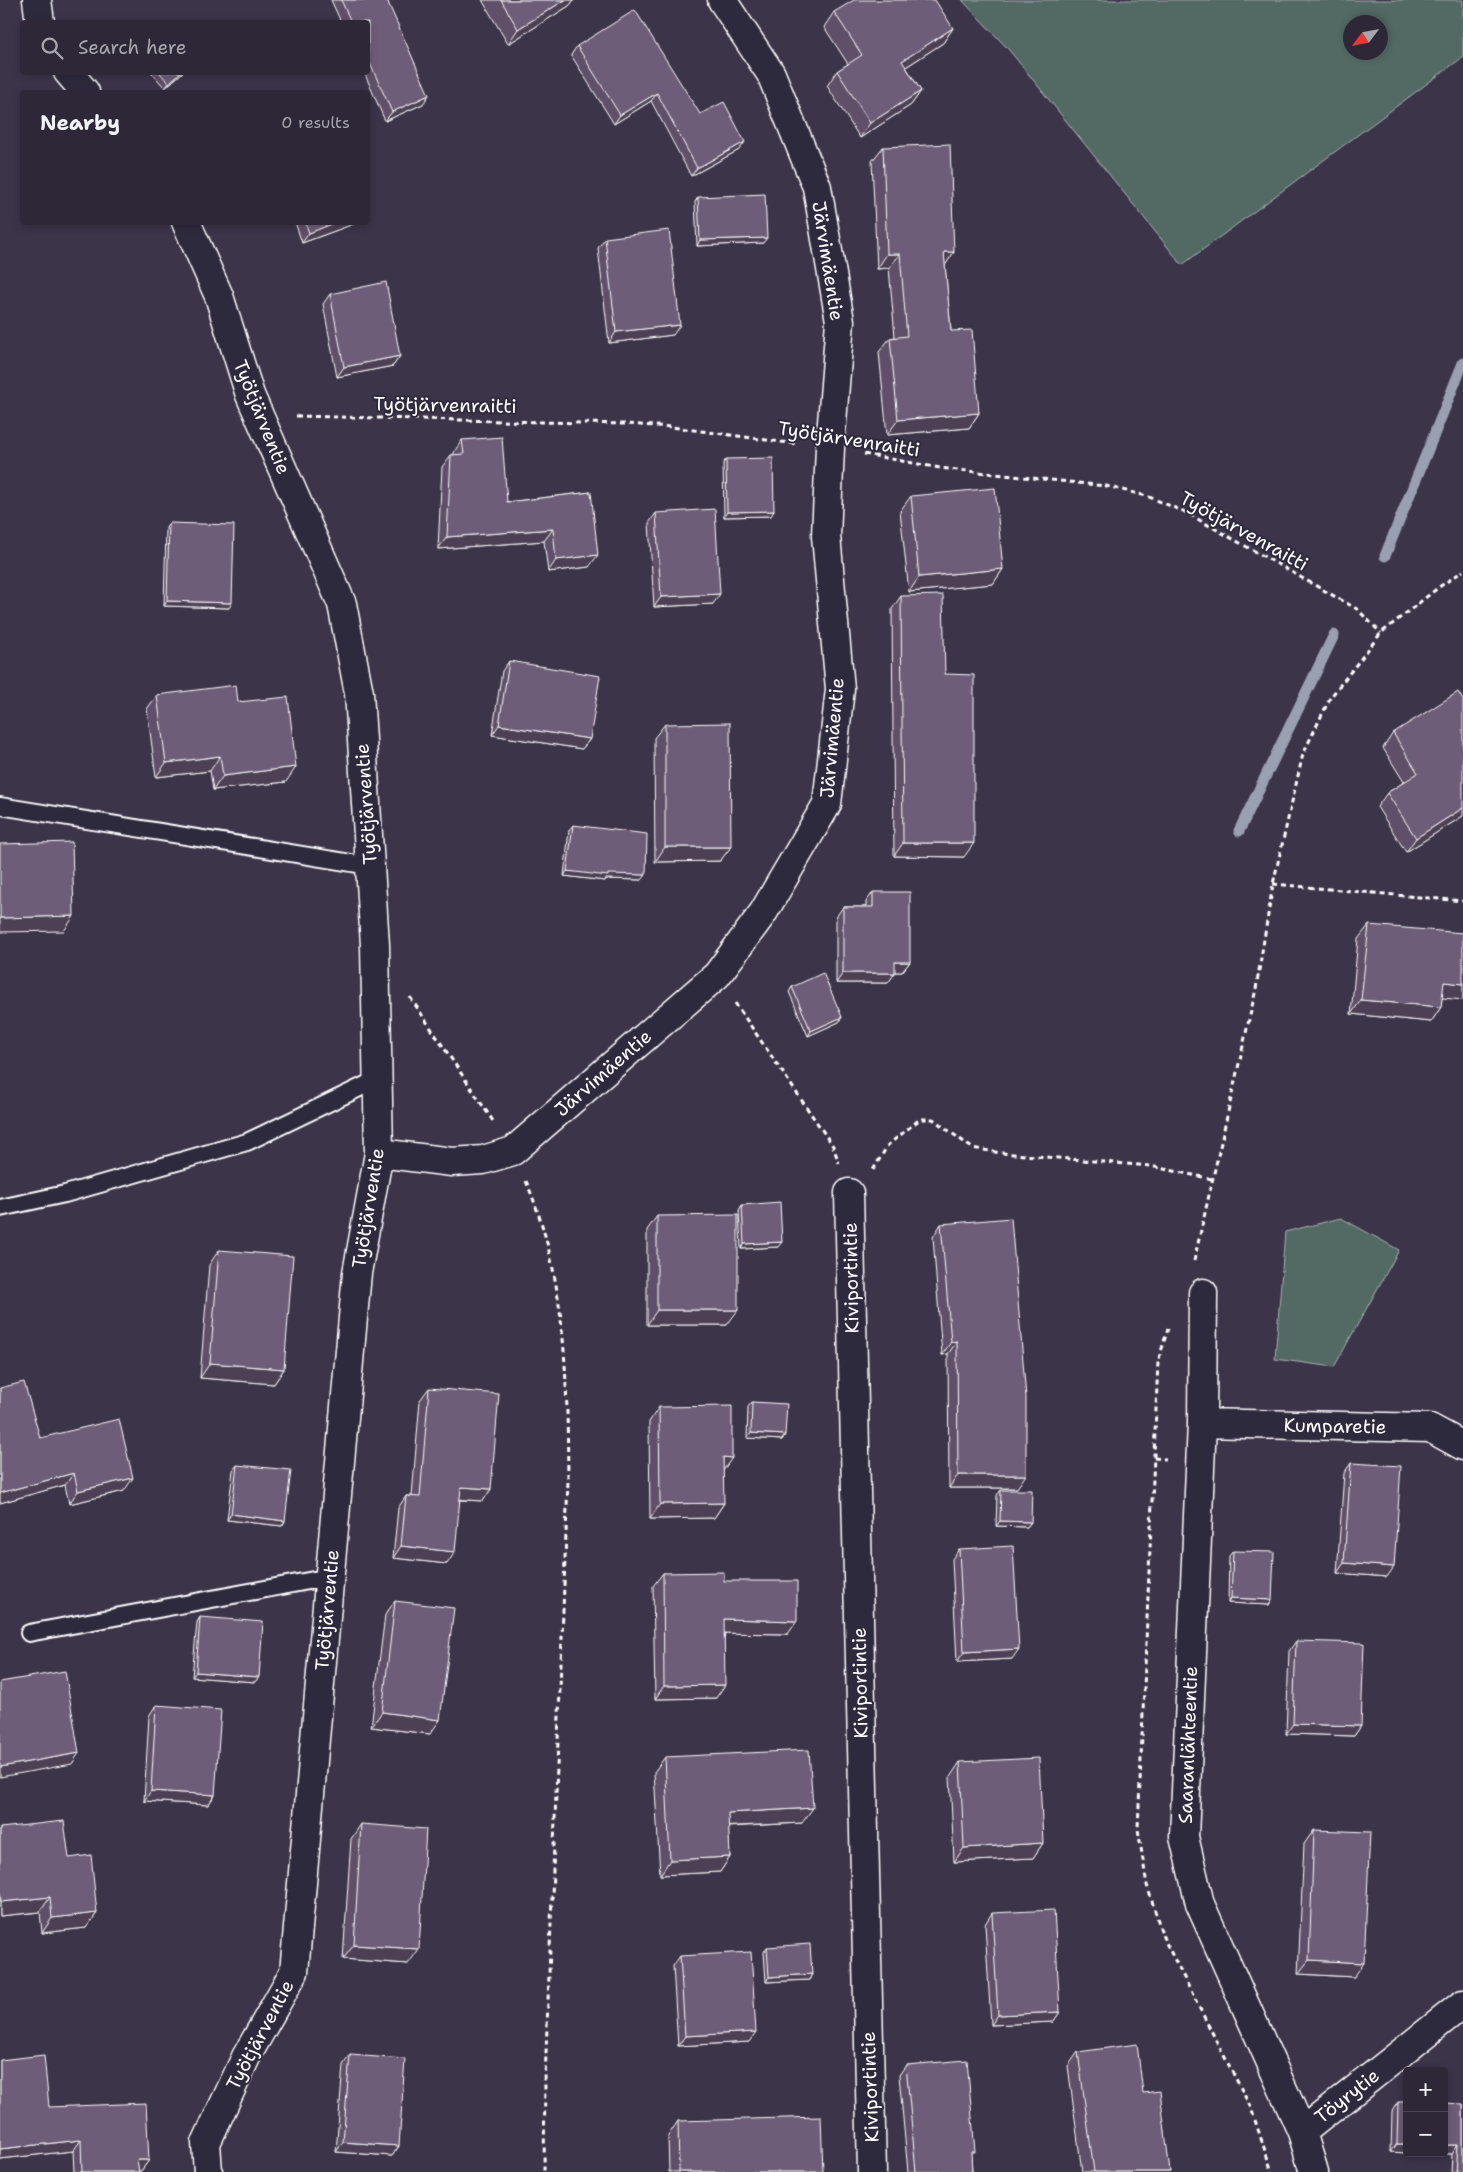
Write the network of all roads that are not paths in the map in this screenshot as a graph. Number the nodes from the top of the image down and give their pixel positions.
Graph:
1 (37, 0) edge
2 (722, 0) edge
3 (40, 20) edge
4 (71, 75) edge
5 (83, 90) edge
6 (187, 225) edge
7 (0, 806) edge
8 (370, 866) junction
9 (378, 1080) junction
10 (379, 1153) junction
11 (849, 1193) road end
12 (0, 1208) edge
13 (1203, 1293) road end
14 (1202, 1423) junction
15 (1463, 1446) edge
16 (330, 1577) junction
17 (28, 1633) dead end
18 (1463, 2004) edge
19 (1302, 2132) junction
20 (208, 2172) edge
21 (872, 2172) edge
22 (1314, 2172) edge

1 - 3 street
2 - 10 street, Järvimäentie
4 - 5 street
6 - 8 street, Työtjärventie
7 - 8 lane
8 - 9 street, Työtjärventie
9 - 10 street, Työtjärventie
9 - 12 lane
10 - 16 street, Työtjärventie
11 - 21 street, Kiviportintie
13 - 14 street, Saaranlähteentie
14 - 15 street, Kumparetie
14 - 19 street, Saaranlähteentie
16 - 17 lane
16 - 20 street, Työtjärventie
18 - 19 street, Töyrytie
19 - 22 street, Saaranlähteentie

